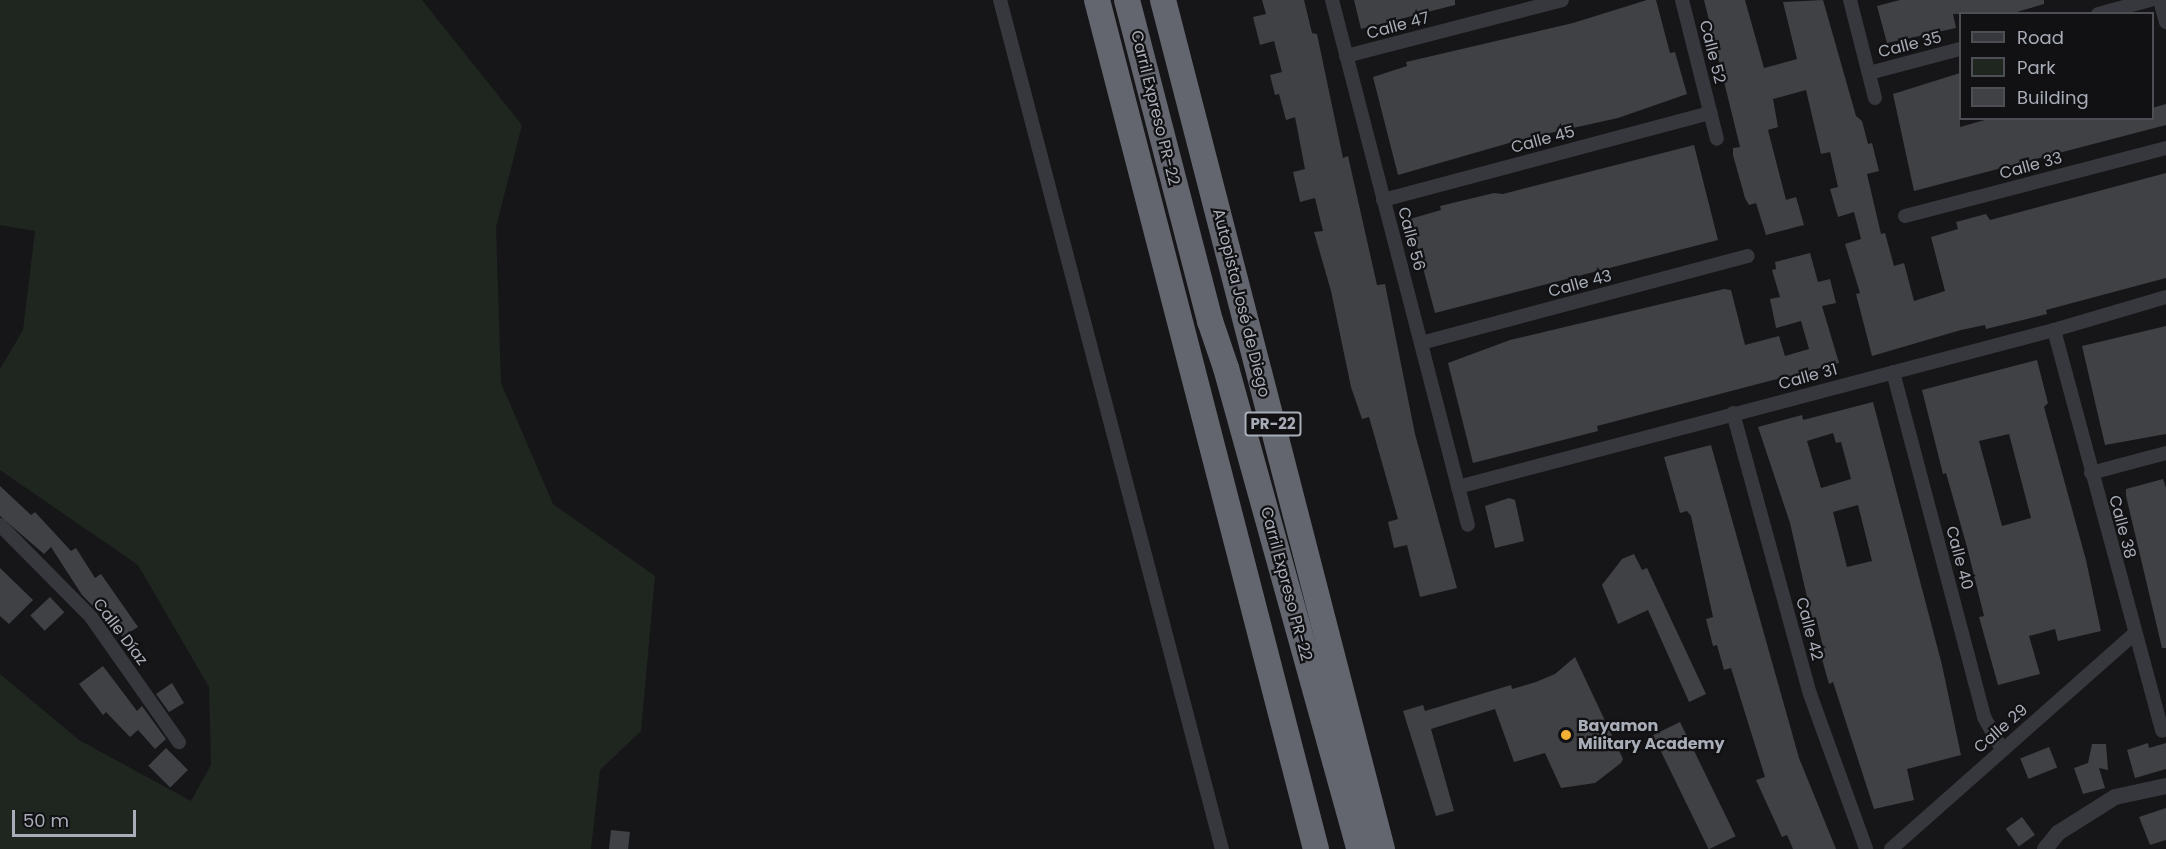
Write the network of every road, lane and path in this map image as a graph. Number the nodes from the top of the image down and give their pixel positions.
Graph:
1 (1000, 0) edge
2 (1098, 0) edge
3 (1127, 0) edge
4 (1163, 0) edge
5 (1332, 0) edge
6 (1562, 0) edge
7 (1682, 0) edge
8 (1850, 0) edge
9 (2150, 0) edge
10 (2160, 0) edge
11 (2105, 12) edge
12 (2166, 22) edge
13 (1959, 49) edge
14 (1346, 56) junction
15 (1869, 72) junction
16 (1875, 98) dead end
17 (1711, 113) junction
18 (1718, 139) dead end
19 (2166, 148) edge
20 (1383, 200) junction
21 (1905, 216) dead end
22 (1748, 256) dead end
23 (2166, 297) edge
24 (1210, 321) junction
25 (2054, 330) junction
26 (1421, 343) junction
27 (1893, 372) junction
28 (1733, 413) junction
29 (2166, 453) edge
30 (2091, 473) junction
31 (1458, 487) junction
32 (0, 525) edge
33 (1468, 525) dead end
34 (2133, 635) junction
35 (2162, 731) dead end
36 (180, 742) dead end
37 (2002, 749) junction
38 (2166, 786) edge
39 (1222, 849) edge
40 (1316, 849) edge
41 (1345, 849) edge
42 (1359, 849) edge
43 (1382, 849) edge
44 (1866, 849) edge
45 (1891, 849) edge
46 (2045, 849) edge

1 - 39 street
2 - 40 highway
3 - 24 highway, Carril Expreso PR-22
4 - 43 highway, Autopista José de Diego / PR-22
5 - 14 street, Calle 56
6 - 14 street, Calle 47
7 - 17 street, Calle 52
8 - 15 street
9 - 11 street
10 - 12 street
13 - 15 street, Calle 35
14 - 20 street, Calle 56
15 - 16 street
17 - 18 street, Calle 52
17 - 20 street, Calle 45
19 - 21 street, Calle 33
20 - 26 street, Calle 56
22 - 26 street, Calle 43
23 - 25 street, Calle 31
24 - 41 highway, Carril Expreso PR-22
24 - 42 highway, Carril Expreso PR-22
25 - 27 street, Calle 31
25 - 30 street, Calle 38
26 - 31 street, Calle 56
27 - 28 street, Calle 31
27 - 37 street, Calle 40
28 - 31 street, Calle 31
28 - 44 street, Calle 42
29 - 30 street
30 - 34 street, Calle 38
31 - 33 street, Calle 56
32 - 36 street, Calle Díaz
34 - 35 street, Calle 38
34 - 37 street, Calle 29
37 - 45 street, Calle 29
38 - 46 street

